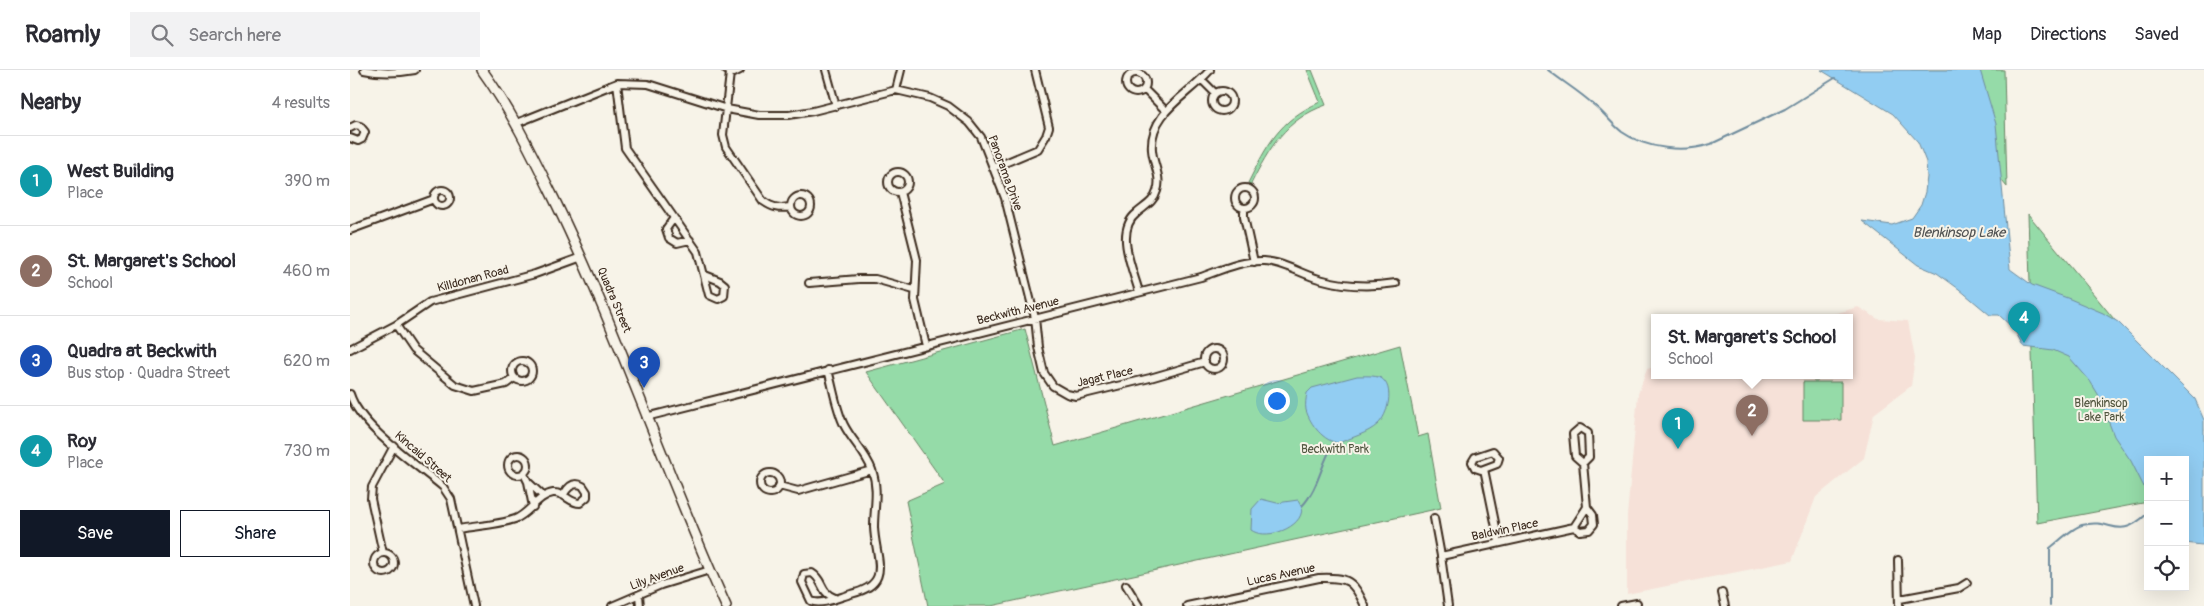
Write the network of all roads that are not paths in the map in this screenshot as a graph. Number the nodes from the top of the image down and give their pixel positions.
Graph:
1 (364, 70) edge
2 (415, 70) edge
3 (482, 70) edge
4 (740, 70) edge
5 (826, 70) edge
6 (901, 70) edge
7 (1035, 70) edge
8 (1210, 70) edge
9 (728, 71) edge
10 (1202, 80) junction
11 (617, 83) junction
12 (1144, 89) dead end
13 (896, 90) junction
14 (1215, 94) dead end
15 (836, 106) junction
16 (727, 109) junction
17 (1166, 111) junction
18 (517, 124) junction
19 (350, 128) edge
20 (350, 138) edge
21 (993, 168) junction
22 (900, 192) dead end
23 (434, 199) dead end
24 (790, 207) dead end
25 (1244, 208) dead end
26 (674, 218) junction
27 (350, 230) edge
28 (690, 240) junction
29 (582, 257) junction
30 (1254, 262) junction
31 (705, 275) dead end
32 (1396, 282) dead end
33 (809, 283) dead end
34 (914, 290) junction
35 (1139, 292) junction
36 (1035, 318) junction
37 (396, 324) junction
38 (926, 346) junction
39 (350, 349) edge
40 (1205, 362) dead end
41 (828, 370) junction
42 (514, 378) dead end
43 (350, 394) edge
44 (646, 417) junction
45 (394, 446) junction
46 (1583, 463) junction
47 (1484, 469) dead end
48 (872, 470) junction
49 (524, 474) dead end
50 (528, 482) junction
51 (779, 486) dead end
52 (564, 494) dead end
53 (544, 496) junction
54 (533, 506) junction
55 (1587, 507) junction
56 (1434, 518) dead end
57 (1574, 526) junction
58 (458, 530) junction
59 (1498, 542) junction
60 (383, 553) dead end
61 (1442, 556) junction
62 (1898, 560) dead end
63 (710, 570) junction
64 (1968, 583) dead end
65 (1126, 585) dead end
66 (1722, 593) dead end
67 (639, 595) junction
68 (835, 598) junction
69 (1899, 602) edge
70 (1637, 603) dead end
71 (474, 606) edge
72 (612, 606) edge
73 (640, 606) edge
74 (726, 606) edge
75 (1139, 606) edge
76 (1187, 606) edge
77 (1365, 606) edge
78 (1448, 606) edge
79 (1621, 606) edge
80 (1725, 606) edge

1 - 2 street
3 - 18 main road, Quadra Street
4 - 9 street
5 - 15 street
6 - 13 street
7 - 21 street
8 - 10 street
9 - 16 street
10 - 14 street
10 - 17 street
11 - 16 street, Panorama Drive
11 - 18 street, Panorama Drive
11 - 26 street
12 - 17 street
13 - 15 street, Panorama Drive
13 - 21 street, Panorama Drive
15 - 16 street, Panorama Drive
16 - 24 street
17 - 35 street
18 - 29 main road, Quadra Street
19 - 20 street
21 - 36 street, Panorama Drive
22 - 34 street
23 - 27 street
25 - 30 street
26 - 28 street
26 - 28 street
28 - 31 street
29 - 37 street, Killdonan Road
29 - 44 main road, Quadra Street
30 - 32 street, Beckwith Avenue
30 - 35 street, Beckwith Avenue
33 - 34 street
34 - 38 street
35 - 36 street, Beckwith Avenue
36 - 38 street, Beckwith Avenue
36 - 40 street, Jagat Place
37 - 39 street, Killdonan Road
37 - 42 street
38 - 41 street, Beckwith Avenue
41 - 44 street, Beckwith Avenue
41 - 48 street
43 - 45 street, Kincaid Street
44 - 63 main road, Quadra Street
45 - 58 street, Kincaid Street
45 - 60 street
46 - 46 street, Baldwin Place
46 - 55 street, Baldwin Place
47 - 59 street
48 - 51 street
48 - 68 street
49 - 50 street
50 - 53 street
50 - 54 street
52 - 53 street
53 - 54 street
54 - 58 street
55 - 57 street
55 - 57 street, Baldwin Place
56 - 61 street
57 - 59 street, Baldwin Place
58 - 71 street, Kincaid Street
59 - 61 street, Baldwin Place
61 - 78 street
62 - 69 street
63 - 67 street, Lily Avenue
63 - 74 main road, Quadra Street
64 - 69 street
65 - 75 street
66 - 80 street
67 - 72 street, Lily Avenue
67 - 73 street
68 - 68 street
70 - 79 street
76 - 77 street, Lucas Avenue

